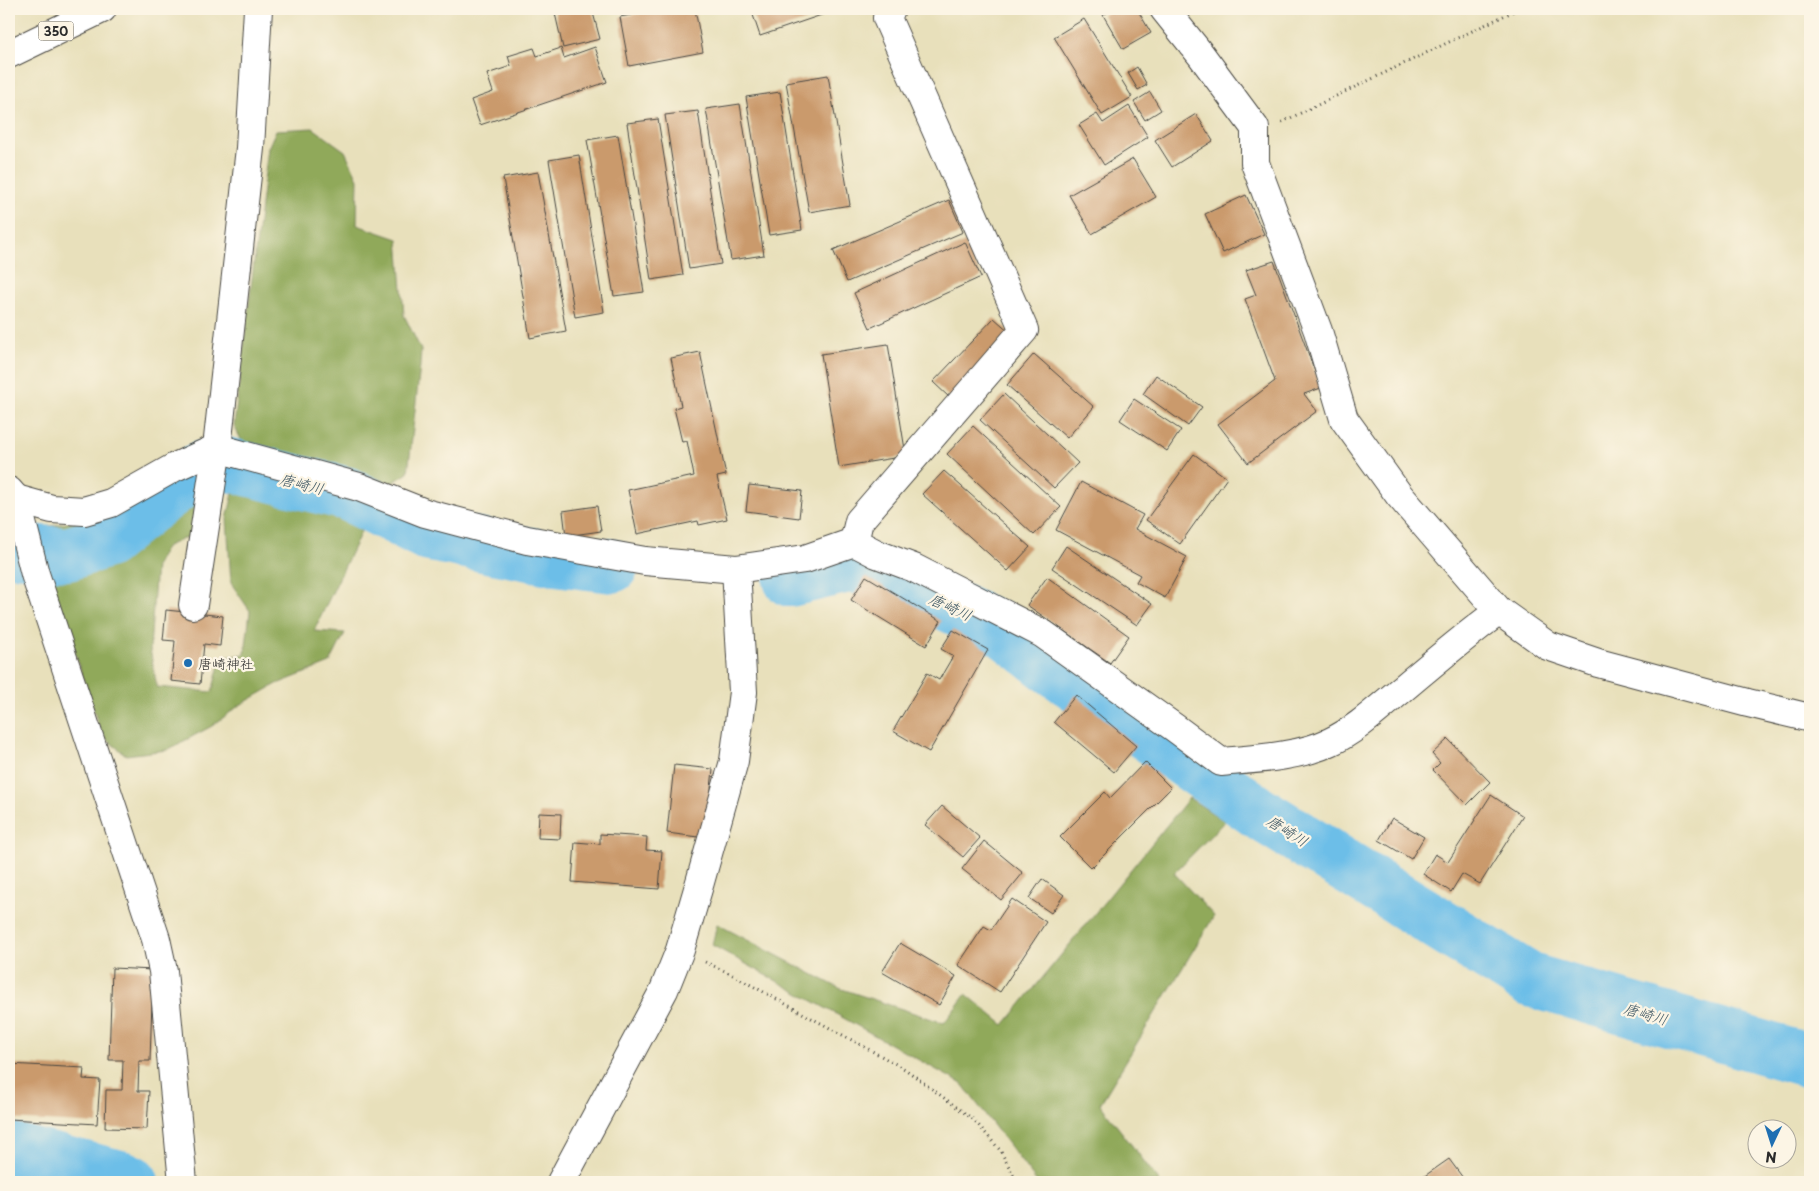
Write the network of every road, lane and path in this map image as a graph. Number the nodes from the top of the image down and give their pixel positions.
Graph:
1 (102, 9) edge
2 (258, 9) edge
3 (891, 9) edge
4 (1164, 9) edge
5 (1518, 9) edge
6 (9, 54) edge
7 (1255, 128) junction
8 (216, 448) junction
9 (12, 495) edge
10 (854, 542) junction
11 (736, 568) junction
12 (194, 605) dead end
13 (1500, 611) junction
14 (1810, 718) edge
15 (680, 950) junction
16 (183, 1182) edge
17 (561, 1182) edge
18 (1017, 1182) edge

1 - 6 main road, 350
2 - 8 main road
3 - 10 main road
4 - 7 main road
5 - 7 path
7 - 13 main road
8 - 9 main road
8 - 11 main road
8 - 12 main road
9 - 16 main road
10 - 11 main road
10 - 13 main road
11 - 15 main road
13 - 14 main road
15 - 17 main road
15 - 18 path

